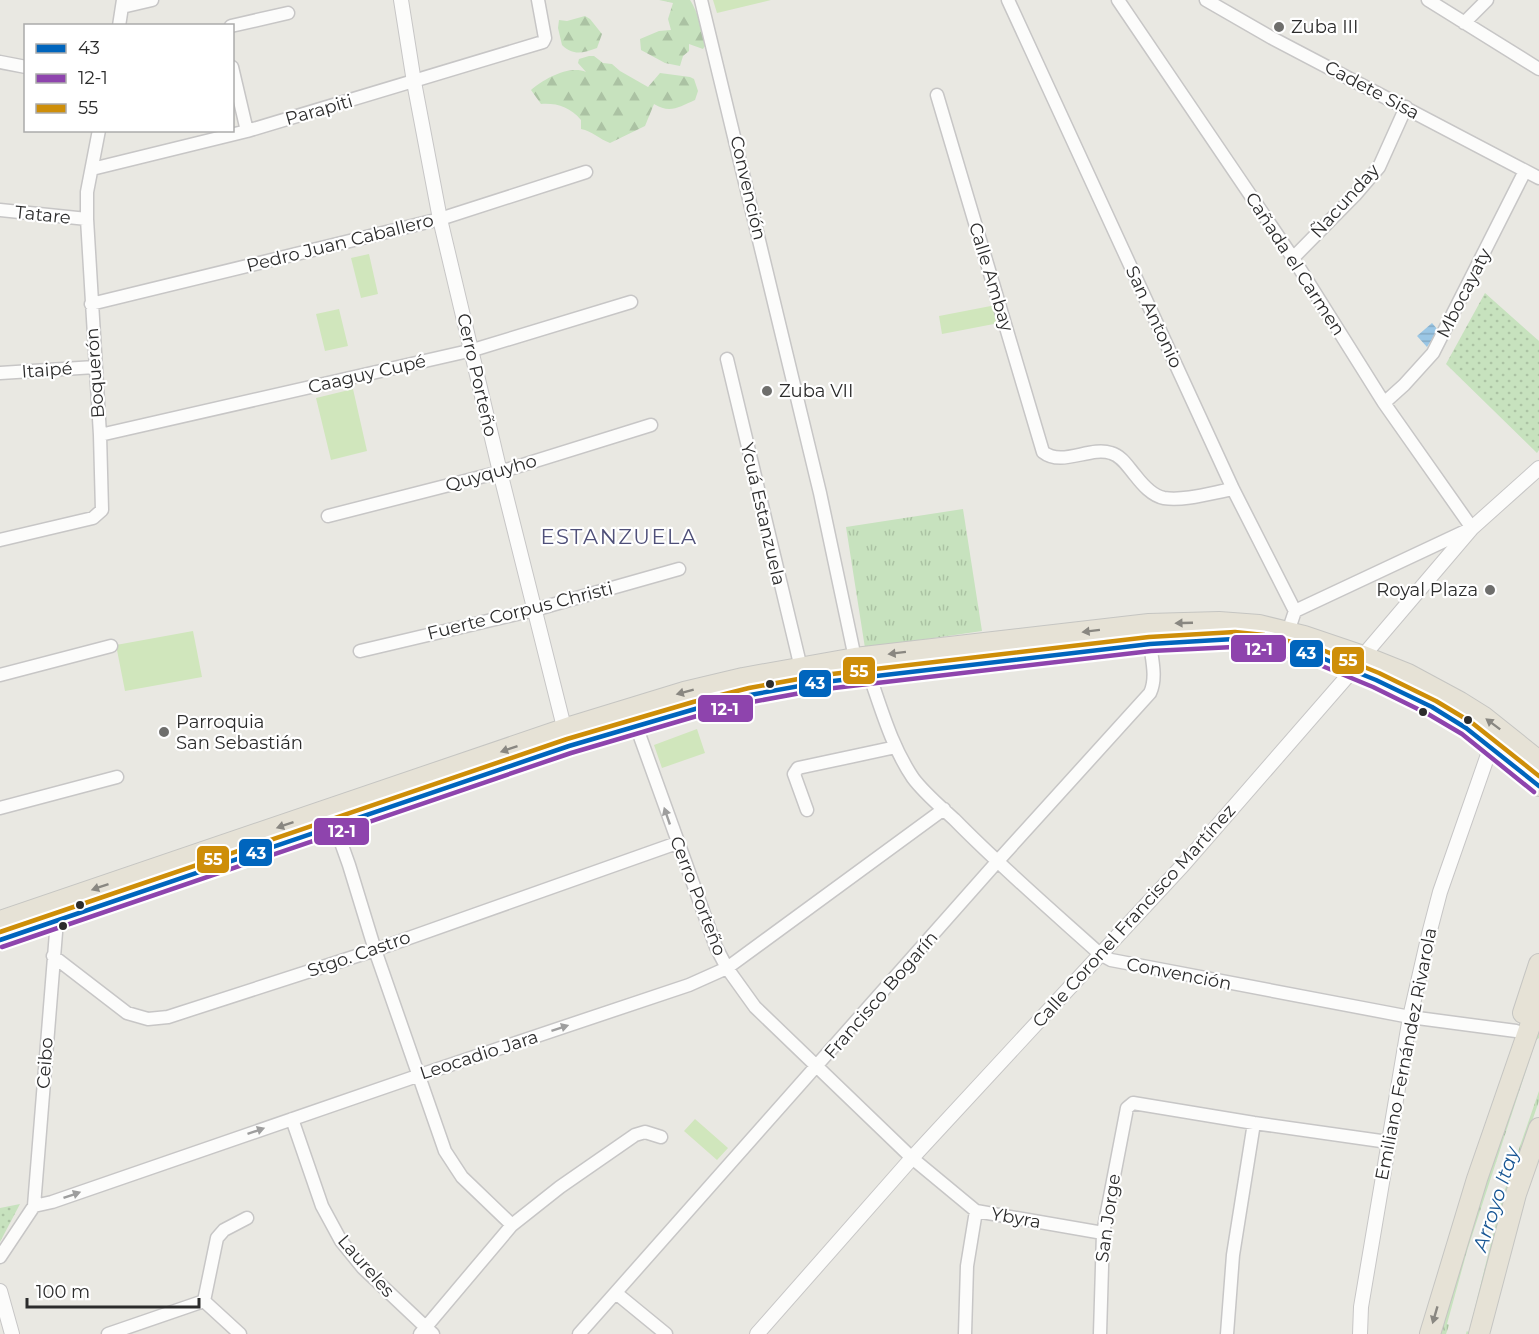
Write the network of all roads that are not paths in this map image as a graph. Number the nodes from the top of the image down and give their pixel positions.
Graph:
1 (152, 0) edge
2 (401, 0) edge
3 (538, 0) edge
4 (701, 0) edge
5 (1008, 0) edge
6 (1118, 0) edge
7 (1206, 0) edge
8 (1428, 0) edge
9 (1487, 0) edge
10 (122, 4) edge
11 (288, 12) dead end
12 (1464, 23) junction
13 (118, 24) edge
14 (234, 25) edge
15 (0, 63) edge
16 (24, 67) edge
17 (1539, 69) edge
18 (234, 76) edge
19 (414, 82) junction
20 (937, 95) dead end
21 (1406, 107) junction
22 (247, 131) junction
23 (99, 132) edge
24 (92, 169) junction
25 (1525, 171) junction
26 (586, 172) dead end
27 (1539, 178) edge
28 (0, 210) edge
29 (87, 219) junction
30 (440, 219) junction
31 (1293, 258) junction
32 (631, 302) dead end
33 (91, 304) junction
34 (473, 350) junction
35 (726, 359) dead end
36 (95, 367) junction
37 (0, 373) edge
38 (1384, 403) junction
39 (651, 425) dead end
40 (100, 435) junction
41 (1539, 468) edge
42 (500, 472) junction
43 (1233, 489) junction
44 (328, 516) dead end
45 (1472, 528) junction
46 (0, 540) edge
47 (679, 569) dead end
48 (534, 610) junction
49 (1295, 611) junction
50 (1288, 632) junction
51 (1150, 644) junction
52 (111, 646) dead end
53 (360, 651) dead end
54 (855, 658) junction
55 (1358, 663) junction
56 (801, 669) junction
57 (0, 675) edge
58 (870, 677) junction
59 (633, 716) junction
60 (567, 738) junction
61 (1491, 746) junction
62 (896, 747) junction
63 (1539, 761) edge
64 (117, 777) dead end
65 (1539, 786) edge
66 (0, 808) edge
67 (944, 809) junction
68 (807, 810) dead end
69 (332, 818) junction
70 (677, 843) junction
71 (996, 863) junction
72 (57, 920) junction
73 (0, 921) edge
74 (0, 940) edge
75 (375, 950) junction
76 (1100, 954) junction
77 (53, 956) junction
78 (1539, 964) edge
79 (727, 968) junction
80 (1539, 1000) edge
81 (1410, 1017) junction
82 (1516, 1031) junction
83 (818, 1066) junction
84 (420, 1074) junction
85 (292, 1119) junction
86 (1254, 1123) junction
87 (1539, 1128) edge
88 (662, 1137) dead end
89 (1388, 1142) junction
90 (912, 1158) junction
91 (1539, 1167) edge
92 (34, 1206) junction
93 (976, 1211) junction
94 (247, 1218) dead end
95 (512, 1225) junction
96 (1103, 1233) junction
97 (0, 1257) edge
98 (1447, 1274) junction
99 (0, 1291) edge
100 (616, 1293) junction
101 (204, 1300) junction
102 (426, 1332) edge
103 (12, 1334) edge
104 (108, 1334) edge
105 (240, 1334) edge
106 (579, 1334) edge
107 (666, 1334) edge
108 (757, 1334) edge
109 (966, 1334) edge
110 (1100, 1334) edge
111 (1227, 1334) edge
112 (1360, 1334) edge
113 (1430, 1334) edge
114 (1479, 1334) edge

1 - 10 street
2 - 19 street, Cerro Porteño
3 - 19 street, Parapiti
4 - 54 street, Convención
5 - 43 street, San Antonio
6 - 31 street, Cañada el Carmen
7 - 21 street, Cadete Sisa
8 - 12 street
9 - 12 street
10 - 13 street
11 - 14 street
12 - 17 street
15 - 16 street
18 - 22 street
19 - 22 street, Parapiti
19 - 30 street, Cerro Porteño
20 - 43 street, Calle Ambay
21 - 25 street, Cadete Sisa
21 - 31 street, Ñacunday
22 - 24 street, Parapiti
23 - 24 street, Boquerón
24 - 29 street, Boquerón
25 - 27 street, Cadete Sisa
25 - 38 street, Mbocayaty
26 - 30 street, Pedro Juan Caballero
28 - 29 street, Tatare
29 - 33 street, Boquerón
30 - 33 street, Pedro Juan Caballero
30 - 34 street, Cerro Porteño
31 - 38 street, Cañada el Carmen
32 - 34 street, Caaguy Cupé
33 - 36 street, Boquerón
34 - 40 street, Caaguy Cupé
34 - 42 street, Cerro Porteño
35 - 56 street, Ycuá Estanzuela
36 - 37 street, Itaipé
36 - 40 street, Boquerón
38 - 45 street, Cañada el Carmen
39 - 42 street, Quyquyho
40 - 46 street, Boquerón
41 - 45 street, Calle Coronel Francisco Martínez
42 - 44 street, Quyquyho
42 - 48 street, Cerro Porteño
43 - 49 street, San Antonio
45 - 49 street
45 - 55 street, Calle Coronel Francisco Martínez
47 - 48 street, Fuerte Corpus Christi
48 - 53 street, Fuerte Corpus Christi
48 - 60 street, Cerro Porteño
49 - 50 street
50 -> 54 highway
50 - 55 highway
51 - 55 highway
51 - 58 highway
51 - 71 street, Francisco Bogarín
52 - 57 street
54 - 56 highway
55 - 61 highway
63 -> 55 highway
55 - 76 street, Calle Coronel Francisco Martínez
56 -> 59 highway
58 - 59 highway
58 - 62 street, Convención
59 - 60 highway
70 -> 59 street, Cerro Porteño
60 - 69 highway
61 - 65 highway
61 - 81 street, Emiliano Fernández Rivarola
62 - 67 street, Convención
62 - 68 street
64 - 66 street
67 - 71 street, Convención
67 - 79 street, Leocadio Jara
69 - 72 highway
69 -> 73 highway
69 - 75 street
70 - 75 street, Stgo. Castro
70 - 79 street, Cerro Porteño
71 - 76 street, Convención
71 - 83 street, Francisco Bogarín
72 - 74 highway
72 - 77 street, Ceibo
75 - 77 street, Stgo. Castro
75 - 84 street
76 - 81 street, Convención
76 - 90 street, Calle Coronel Francisco Martínez
77 - 92 street, Ceibo
78 - 82 highway
79 - 83 street, Cerro Porteño
84 -> 79 street, Leocadio Jara
80 - 98 highway
81 - 82 street, Convención
81 - 89 street, Emiliano Fernández Rivarola
82 - 98 highway
83 - 90 street, Cerro Porteño
83 - 100 street, Francisco Bogarín
84 - 85 street, Leocadio Jara
84 - 95 street
92 -> 85 street, Leocadio Jara
85 - 102 street, Laureles
86 - 89 street
86 - 96 street, San Jorge
86 - 111 street
87 - 114 highway
88 - 95 street
89 - 112 street, Emiliano Fernández Rivarola
90 - 93 street, Ybyra
90 - 108 street, Calle Coronel Francisco Martínez
91 - 114 highway
92 - 97 street
93 - 96 street, Ybyra
93 - 109 street
94 - 101 street
95 - 102 street
96 - 110 street, San Jorge
98 -> 113 highway
99 - 103 street
100 - 106 street, Francisco Bogarín
100 - 107 street
101 - 104 street
101 - 105 street

